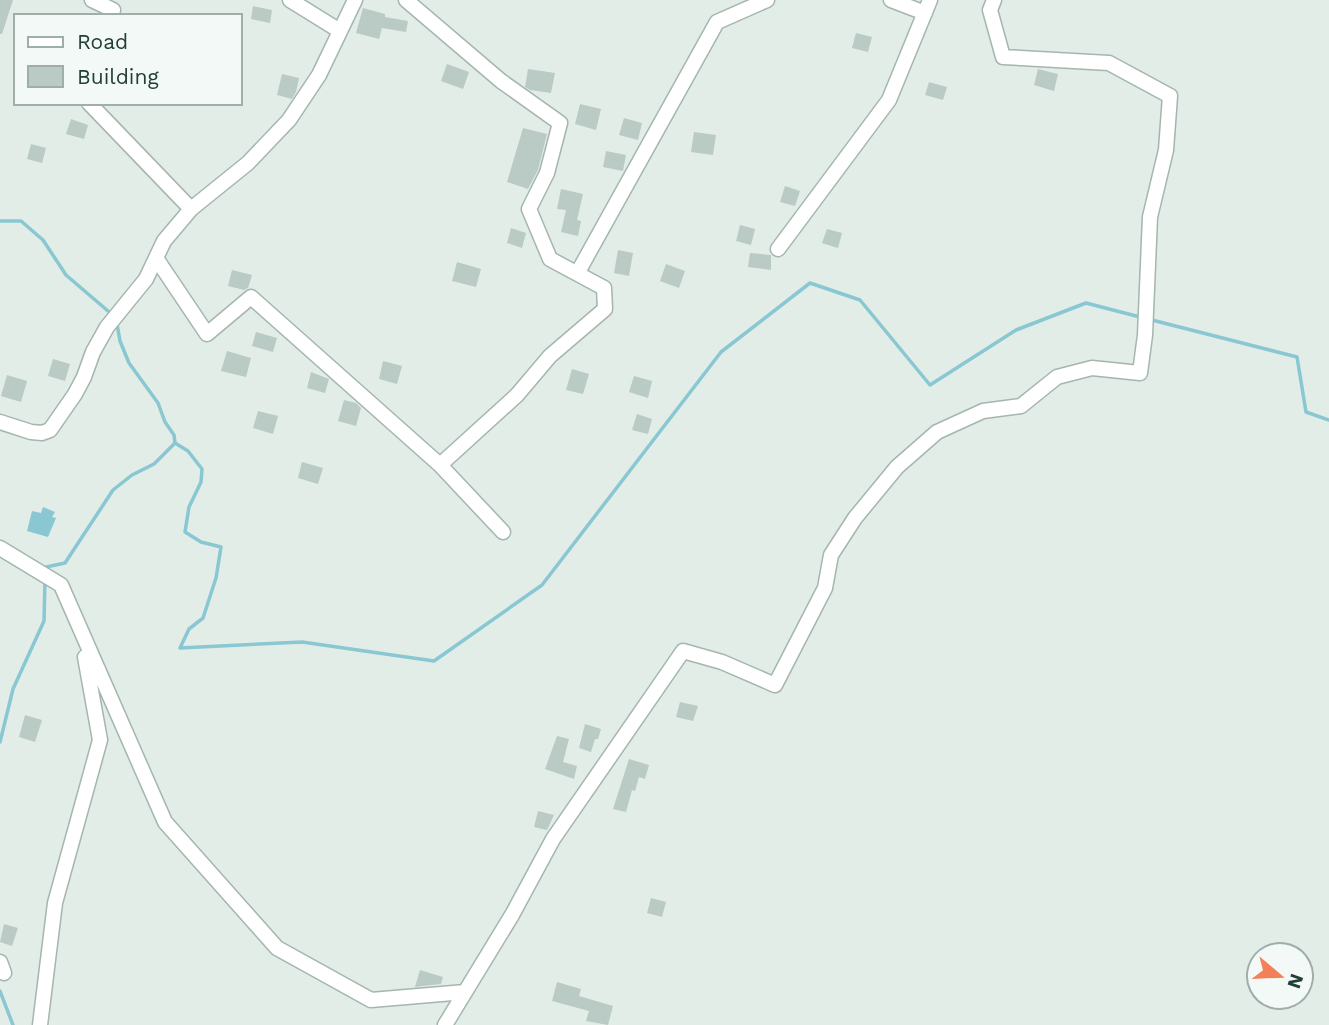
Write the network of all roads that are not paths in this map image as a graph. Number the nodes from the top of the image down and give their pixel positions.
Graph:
1 (92, 0) edge
2 (290, 0) edge
3 (355, 0) edge
4 (406, 0) edge
5 (767, 0) edge
6 (891, 0) edge
7 (994, 0) edge
8 (927, 6) edge
9 (111, 14) edge
10 (340, 31) junction
11 (91, 105) edge
12 (191, 209) junction
13 (778, 249) dead end
14 (156, 258) junction
15 (578, 272) junction
16 (0, 422) edge
17 (440, 465) junction
18 (503, 532) dead end
19 (0, 548) edge
20 (81, 635) junction
21 (465, 992) junction
22 (40, 1025) edge
23 (445, 1025) edge

1 - 9 street
2 - 10 street
3 - 10 street
4 - 15 street
5 - 15 street
6 - 8 street
7 - 21 street
8 - 13 street
10 - 12 street
11 - 12 street
12 - 14 street
14 - 16 street
14 - 17 street
15 - 17 street
17 - 18 street
19 - 20 street
20 - 21 street
20 - 22 street
21 - 23 street

